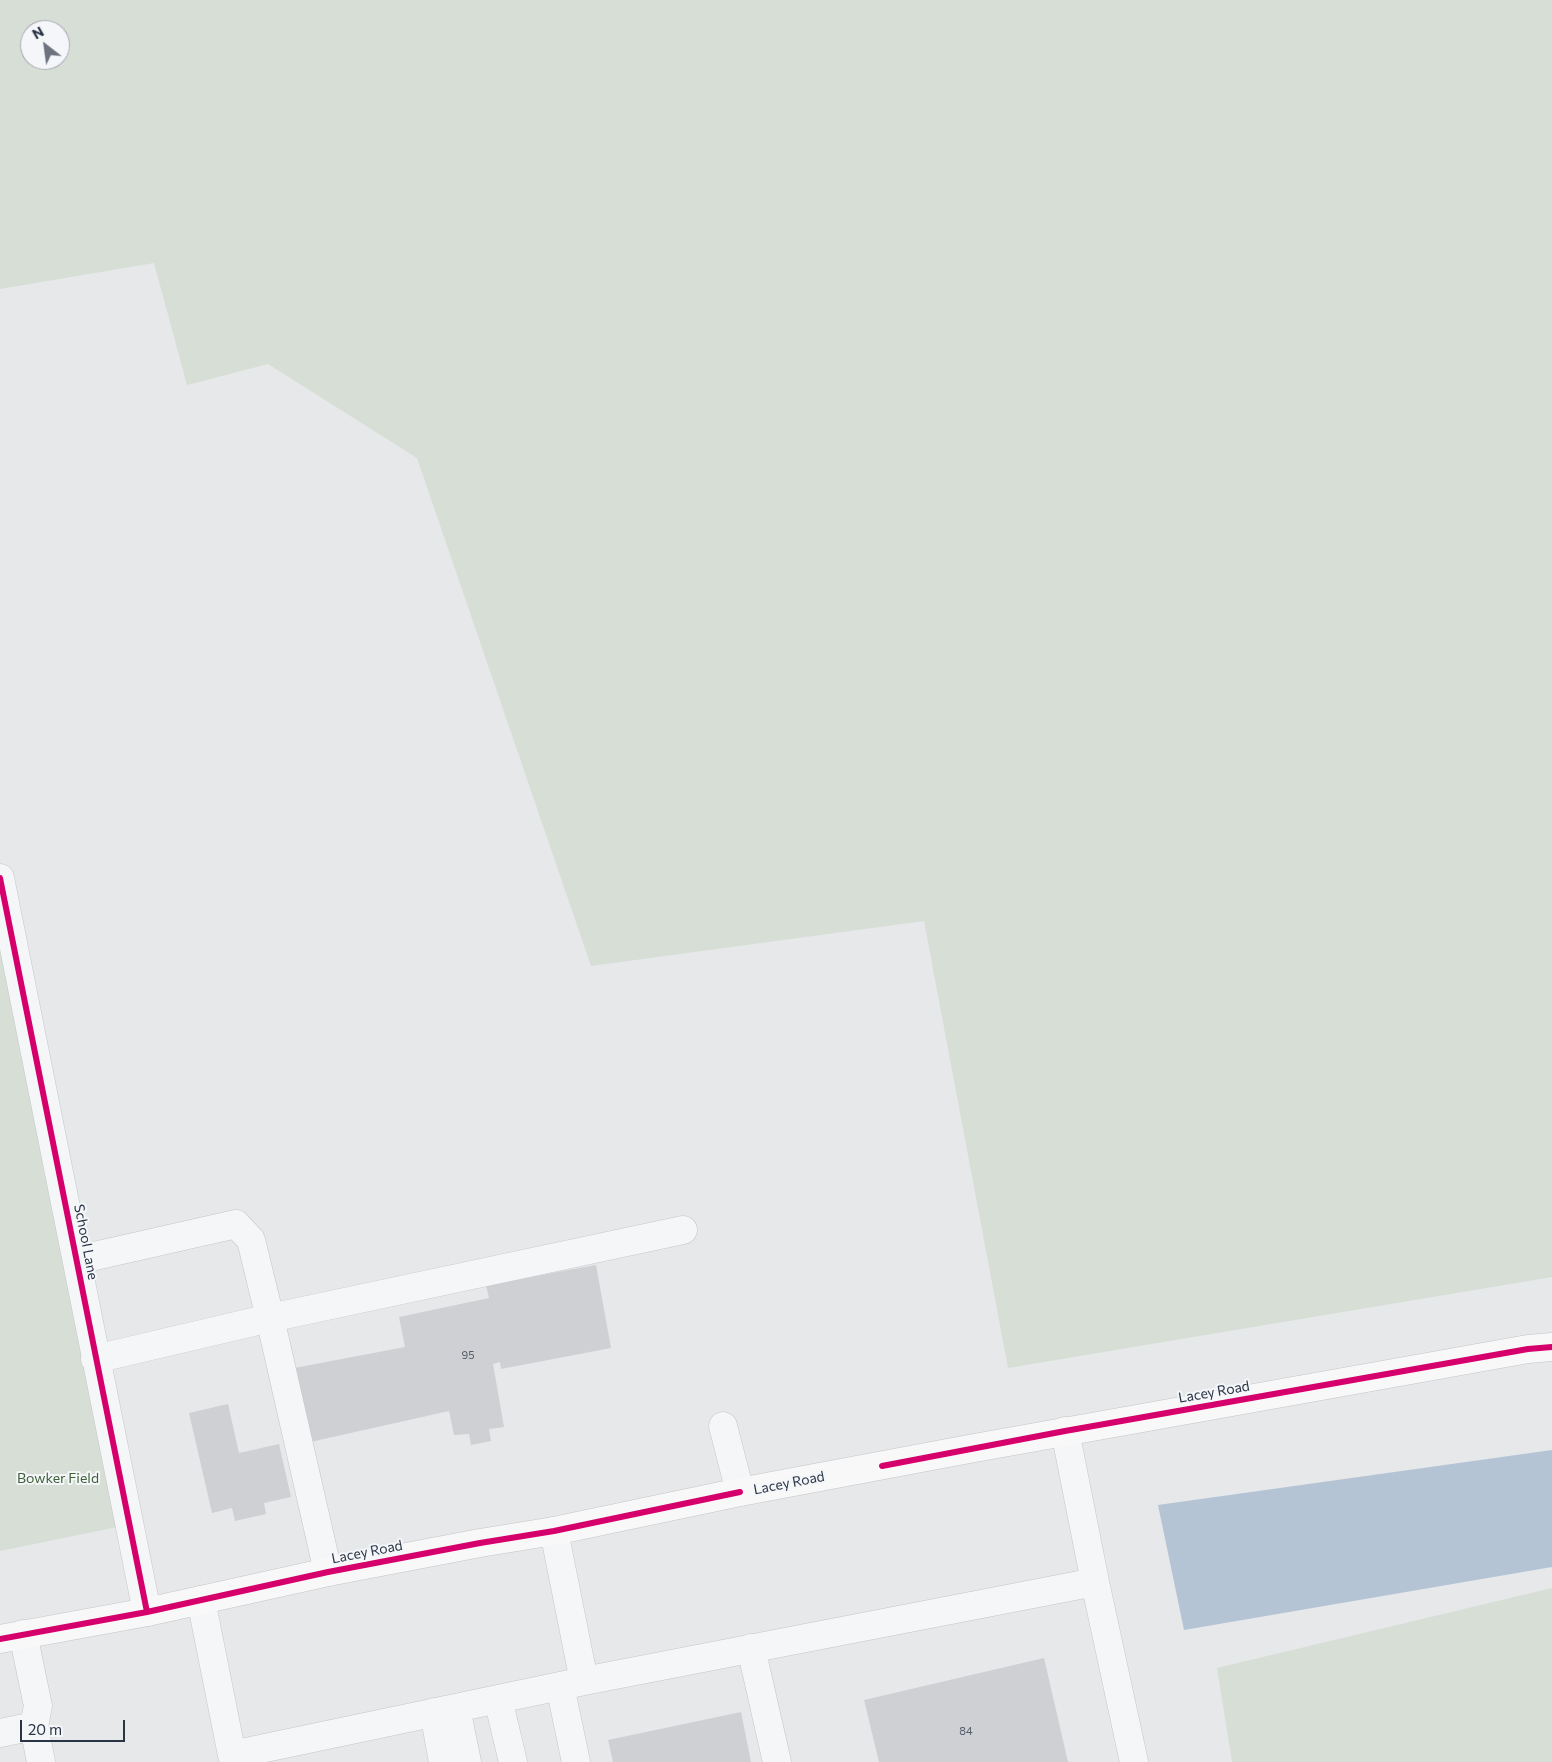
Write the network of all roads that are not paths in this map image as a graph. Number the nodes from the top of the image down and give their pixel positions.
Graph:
1 (0, 878) edge
2 (683, 1230) dead end
3 (77, 1260) junction
4 (270, 1318) junction
5 (1552, 1347) edge
6 (95, 1359) junction
7 (722, 1426) dead end
8 (1065, 1431) junction
9 (740, 1492) junction
10 (554, 1531) junction
11 (328, 1572) junction
12 (1095, 1582) junction
13 (201, 1600) junction
14 (147, 1612) junction
15 (12, 1636) edge
16 (751, 1648) junction
17 (572, 1684) junction
18 (498, 1699) junction
19 (445, 1710) junction
20 (34, 1726) junction
21 (0, 1733) edge
22 (233, 1759) edge
23 (41, 1762) edge
24 (443, 1762) edge
25 (467, 1762) edge
26 (513, 1762) edge
27 (576, 1762) edge
28 (777, 1762) edge
29 (1134, 1762) edge

1 - 3 street, School Lane
2 - 4 street
3 - 4 street
3 - 6 street, School Lane
4 - 6 street
4 - 11 street
5 - 8 main road, Lacey Road
6 - 14 street, School Lane
7 - 9 street
8 - 9 main road, Lacey Road
8 - 12 street
9 - 10 main road, Lacey Road
10 - 11 main road, Lacey Road
10 - 17 street
11 - 13 main road, Lacey Road
12 - 16 street
12 - 29 street
13 - 14 main road, Lacey Road
13 - 22 street
14 - 15 main road, Lacey Road
15 - 20 street
16 - 17 street
16 - 28 street
17 - 18 street
17 - 27 street
18 - 19 street
18 - 26 street
19 - 22 street
19 - 24 street
19 - 25 street
20 - 21 street
20 - 23 street

